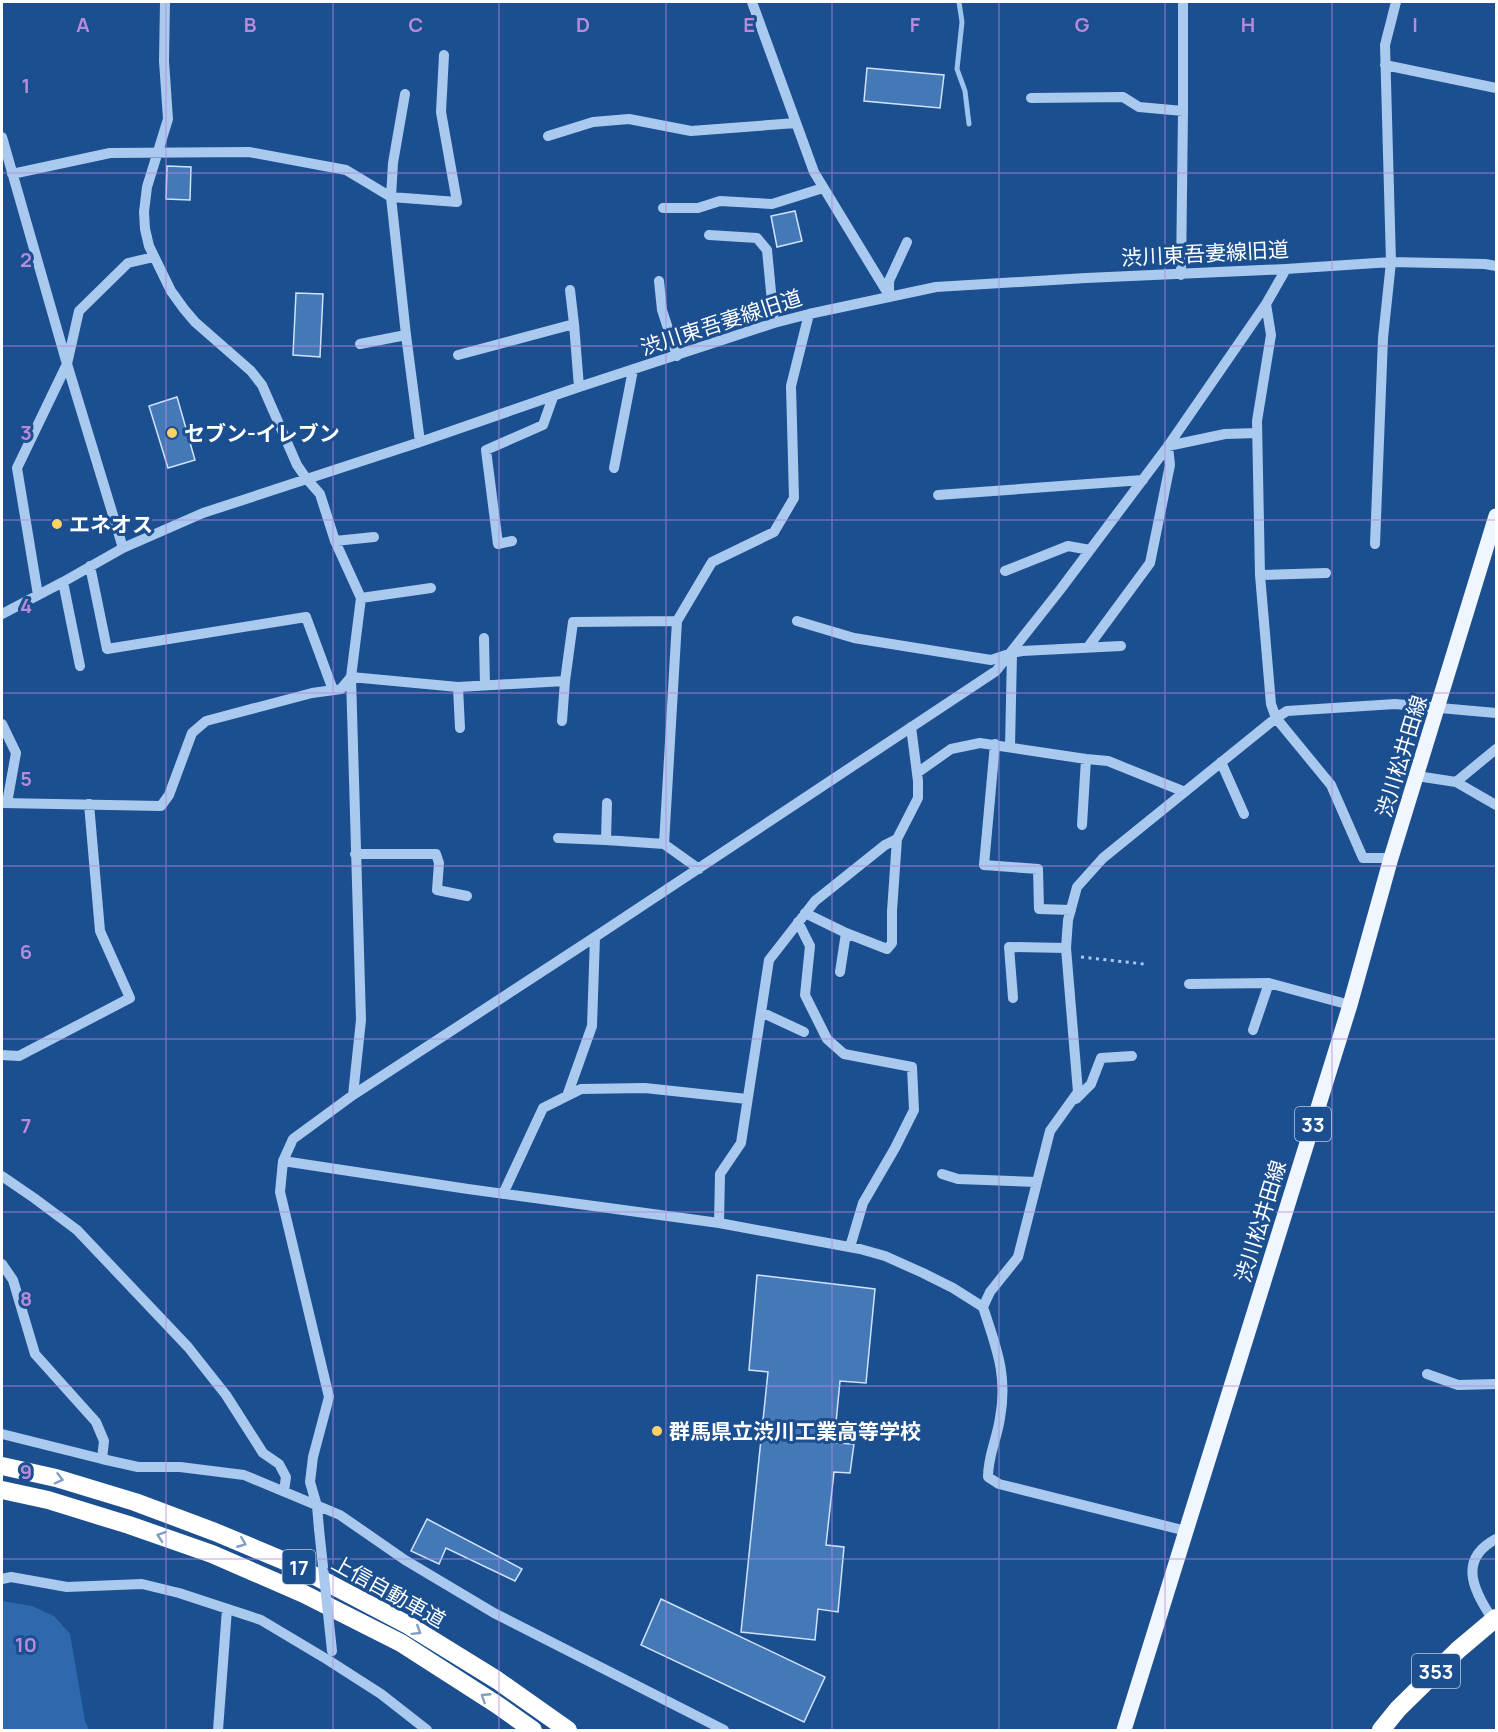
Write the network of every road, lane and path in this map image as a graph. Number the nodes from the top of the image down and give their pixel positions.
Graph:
1 (165, 2) edge
2 (752, 2) edge
3 (1183, 2) edge
4 (1396, 2) edge
5 (444, 55) dead end
6 (1385, 65) junction
7 (1497, 88) edge
8 (405, 94) dead end
9 (1031, 98) dead end
10 (1183, 111) junction
11 (796, 123) junction
12 (548, 136) dead end
13 (2, 137) edge
14 (158, 151) junction
15 (12, 174) junction
16 (824, 188) junction
17 (391, 197) junction
18 (663, 208) dead end
19 (709, 235) dead end
20 (907, 242) dead end
21 (154, 257) junction
22 (1391, 262) junction
23 (1497, 266) edge
24 (1286, 269) junction
25 (1181, 275) junction
26 (659, 281) dead end
27 (570, 290) dead end
28 (890, 297) junction
29 (1266, 304) junction
30 (809, 314) junction
31 (574, 324) junction
32 (774, 324) junction
33 (406, 335) junction
34 (360, 344) dead end
35 (458, 355) dead end
36 (677, 356) junction
37 (67, 364) junction
38 (633, 370) junction
39 (579, 387) junction
40 (553, 397) junction
41 (1257, 433) junction
42 (420, 442) junction
43 (1168, 446) junction
44 (614, 468) dead end
45 (306, 478) junction
46 (1143, 480) junction
47 (938, 495) dead end
48 (1497, 516) edge
49 (374, 537) dead end
50 (335, 541) junction
51 (512, 541) dead end
52 (1375, 544) dead end
53 (123, 548) junction
54 (1090, 550) junction
55 (90, 566) junction
56 (1005, 571) dead end
57 (1326, 573) dead end
58 (1260, 576) junction
59 (63, 582) junction
60 (431, 588) dead end
61 (38, 595) junction
62 (361, 598) junction
63 (2, 614) edge
64 (677, 621) junction
65 (797, 621) dead end
66 (484, 638) dead end
67 (1121, 646) dead end
68 (1088, 647) junction
69 (1012, 653) junction
70 (80, 666) dead end
71 (351, 677) junction
72 (565, 681) junction
73 (485, 685) junction
74 (458, 687) junction
75 (333, 690) junction
76 (1437, 708) junction
77 (1497, 713) edge
78 (1276, 718) junction
79 (562, 722) dead end
80 (2, 724) edge
81 (460, 728) dead end
82 (911, 728) junction
83 (995, 744) junction
84 (1010, 747) junction
85 (1497, 749) edge
86 (1086, 759) junction
87 (1221, 762) junction
88 (917, 773) junction
89 (1417, 776) junction
90 (1456, 782) junction
91 (1185, 792) junction
92 (4, 803) edge
93 (607, 803) dead end
94 (89, 804) junction
95 (1497, 804) edge
96 (1244, 814) dead end
97 (1082, 825) dead end
98 (558, 838) dead end
99 (897, 839) junction
100 (606, 840) junction
101 (663, 844) junction
102 (355, 854) junction
103 (1391, 858) junction
104 (699, 869) junction
105 (467, 896) dead end
106 (1071, 910) junction
107 (802, 918) junction
108 (846, 933) junction
109 (596, 937) junction
110 (1067, 952) junction
111 (1144, 964) dead end
112 (840, 972) dead end
113 (1269, 983) junction
114 (1189, 984) dead end
115 (1013, 998) dead end
116 (1350, 1005) junction
117 (761, 1012) junction
118 (1253, 1030) dead end
119 (804, 1032) dead end
120 (2, 1055) edge
121 (1132, 1056) dead end
122 (353, 1095) junction
123 (567, 1096) junction
124 (747, 1099) junction
125 (1065, 1109) junction
126 (283, 1161) junction
127 (942, 1174) dead end
128 (2, 1176) edge
129 (1036, 1182) junction
130 (503, 1194) junction
131 (719, 1223) junction
132 (850, 1247) junction
133 (2, 1264) edge
134 (983, 1307) junction
135 (1427, 1374) dead end
136 (1497, 1384) edge
137 (2, 1434) edge
138 (102, 1459) junction
139 (2, 1466) edge
140 (2, 1490) edge
141 (284, 1491) junction
142 (317, 1506) junction
143 (1186, 1531) junction
144 (1497, 1539) edge
145 (2, 1579) edge
146 (227, 1609) junction
147 (1495, 1621) edge
148 (330, 1655) junction
149 (218, 1731) edge
150 (427, 1731) edge
151 (534, 1731) edge
152 (568, 1731) edge
153 (724, 1731) edge
154 (1124, 1731) edge
155 (1381, 1731) edge

1 - 14 street
2 - 11 street
3 - 10 street
4 - 6 street
5 - 17 street
6 - 7 street
6 - 22 street
8 - 17 street
9 - 10 street
10 - 25 street
11 - 12 street
11 - 16 street
13 - 15 street
14 - 15 street
14 - 17 street
14 - 21 street
15 - 37 street
16 - 18 street
16 - 28 street
17 - 33 street
19 - 32 street
20 - 28 street
21 - 37 street
21 - 45 street
22 - 23 street, 渋川東吾妻線旧道
22 - 24 street, 渋川東吾妻線旧道
22 - 52 street
24 - 25 street, 渋川東吾妻線旧道
24 - 29 street
25 - 28 street, 渋川東吾妻線旧道
26 - 36 street
27 - 31 street
28 - 30 street, 渋川東吾妻線旧道
29 - 41 street
29 - 43 street
30 - 32 street, 渋川東吾妻線旧道
30 - 64 street
31 - 35 street
31 - 39 street
32 - 36 street, 渋川東吾妻線旧道
33 - 34 street
33 - 42 street
36 - 38 street, 渋川東吾妻線旧道
37 - 53 street
37 - 61 street
38 - 39 street, 渋川東吾妻線旧道
38 - 44 street
39 - 40 street, 渋川東吾妻線旧道
40 - 42 street, 渋川東吾妻線旧道
40 - 51 street
41 - 43 street
41 - 58 street
42 - 45 street, 渋川東吾妻線旧道
43 - 46 street
43 - 68 street
45 - 50 street
45 - 53 street, 渋川東吾妻線旧道
46 - 47 street
46 - 54 street
48 - 76 main road, 渋川松井田線 / 33
49 - 50 street
50 - 62 street
53 - 55 street, 渋川東吾妻線旧道
54 - 56 street
54 - 69 street
55 - 59 street, 渋川東吾妻線旧道
55 - 75 street
57 - 58 street
58 - 78 street
59 - 61 street, 渋川東吾妻線旧道
59 - 70 street
60 - 62 street
61 - 63 street, 渋川東吾妻線旧道
62 - 71 street
64 - 72 street
64 - 101 street
65 - 69 street
66 - 73 street
67 - 68 street
68 - 69 street
69 - 82 street
69 - 84 street
71 - 74 street
71 - 75 street
71 - 102 street
72 - 73 street
72 - 79 street
73 - 74 street
74 - 81 street
75 - 94 street
76 - 77 street
76 - 78 street
76 - 89 main road, 渋川松井田線 / 33
78 - 87 street
78 - 103 street
80 - 92 street
82 - 88 street
82 - 104 street
83 - 84 street
83 - 88 street
83 - 106 street
84 - 86 street
85 - 90 street
86 - 91 street
86 - 97 street
87 - 91 street
87 - 96 street
88 - 99 street
89 - 90 street
89 - 103 main road, 渋川松井田線 / 33
90 - 95 street
91 - 106 street
92 - 94 street
93 - 100 street
94 - 120 street
98 - 100 street
99 - 107 street
99 - 108 street
100 - 101 street
101 - 104 street
102 - 105 street
102 - 122 street
103 - 116 main road, 渋川松井田線 / 33
104 - 109 street
106 - 110 street
107 - 108 street
107 - 117 street
107 - 132 street
108 - 112 street
109 - 122 street
109 - 123 street
110 - 111 path
110 - 115 street
110 - 125 street
113 - 114 street
113 - 116 street
113 - 118 street
116 - 143 main road, 渋川松井田線 / 33
117 - 119 street
117 - 124 street
121 - 125 street
122 - 126 street
123 - 124 street
123 - 130 street
124 - 131 street
125 - 129 street
126 - 130 street
126 - 142 street
127 - 129 street
128 - 141 street
129 - 134 street
130 - 131 street
131 - 132 street
132 - 134 street
133 - 138 street
134 - 143 street
135 - 136 street
137 - 138 street
138 - 141 street
139 -> 152 highway, 上信自動車道 / 17
151 -> 140 highway, 上信自動車道 / 17
141 - 142 street
142 - 148 street, bridge
142 - 153 street
143 - 154 main road, 渋川松井田線 / 33
144 - 147 street
145 - 146 street
146 - 148 street
146 - 149 street
147 - 155 highway, 353
148 - 150 street

